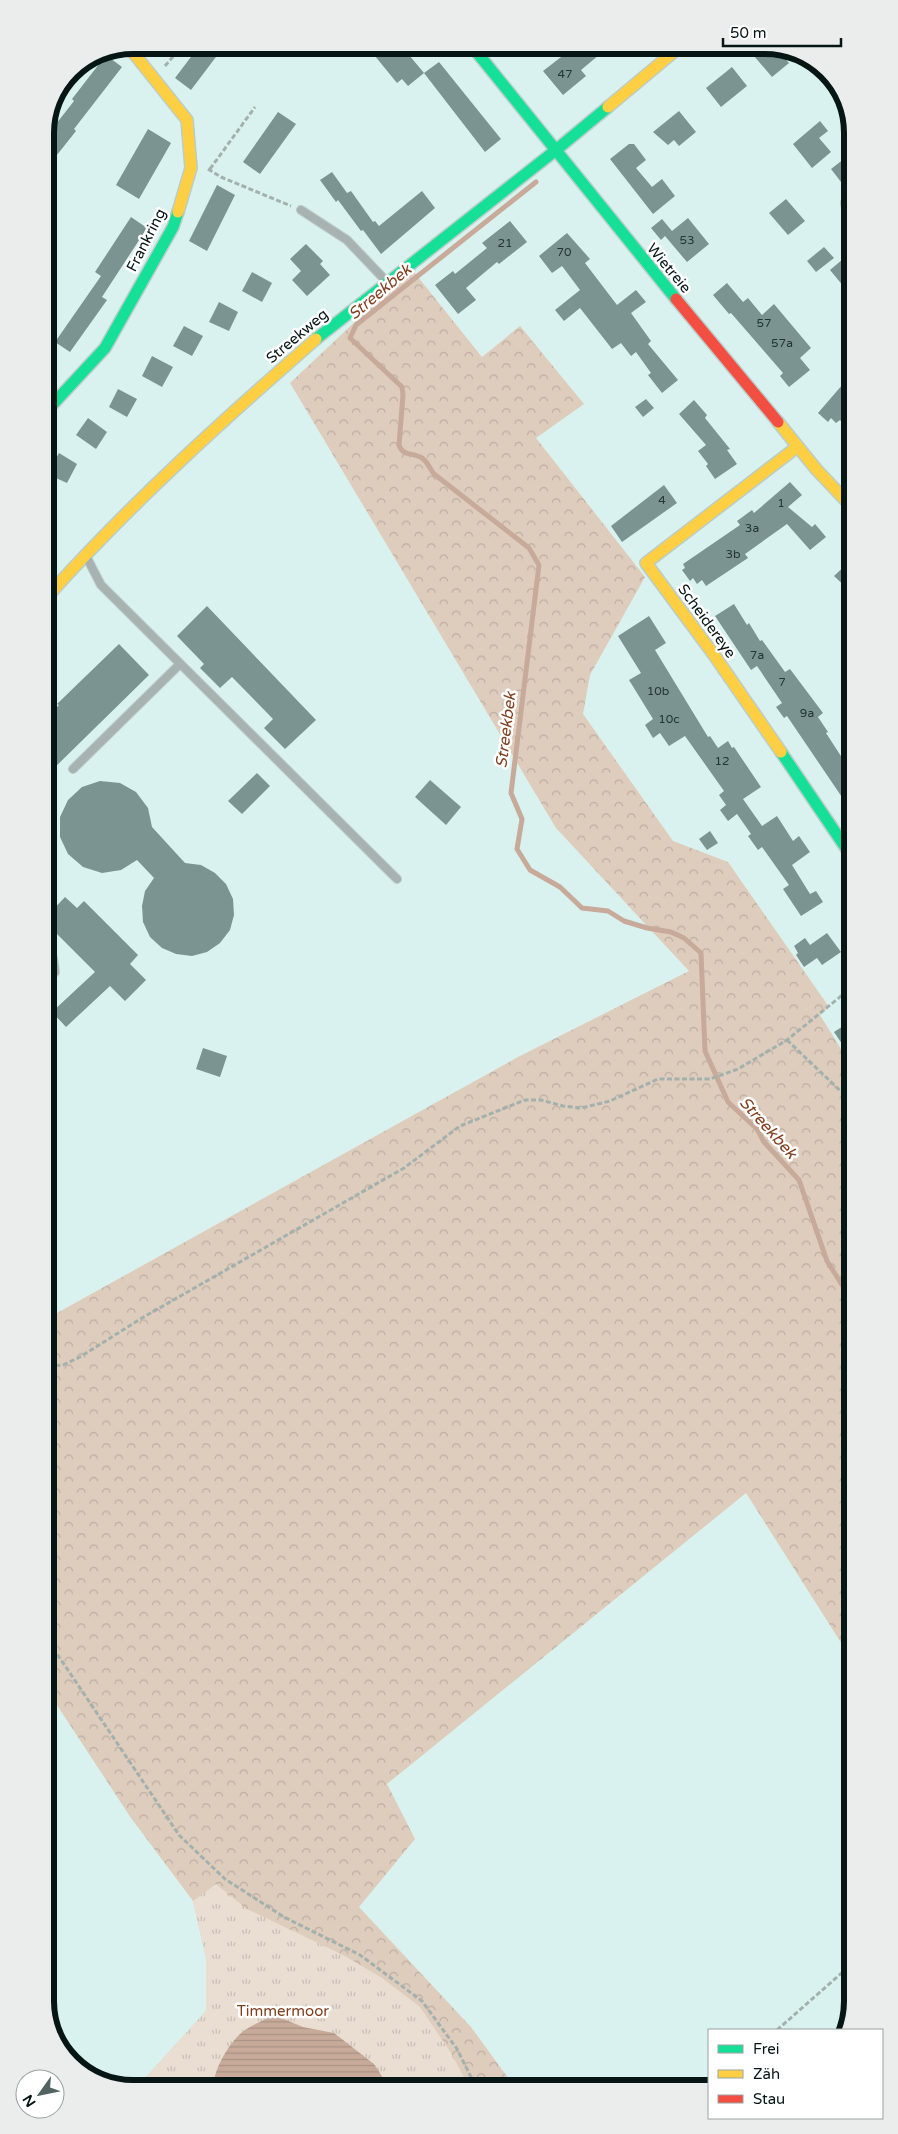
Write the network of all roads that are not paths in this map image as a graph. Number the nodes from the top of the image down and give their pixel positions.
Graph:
1 (135, 54) edge
2 (478, 54) edge
3 (671, 54) edge
4 (556, 150) junction
5 (301, 210) road end
6 (388, 283) junction
7 (54, 403) edge
8 (797, 447) junction
9 (844, 499) edge
10 (85, 554) junction
11 (54, 589) edge
12 (180, 664) junction
13 (73, 769) dead end
14 (844, 845) edge
15 (397, 879) dead end

1 - 7 street, Frankring
2 - 4 street, Wietreie
3 - 4 street, Streekweg
4 - 6 street, Streekweg
4 - 8 street, Wietreie
5 - 6 lane
6 - 10 street, Streekweg
8 - 9 street, Wietreie
8 - 14 street, Scheidereye
10 - 11 street, Streekweg
10 - 12 lane
12 - 13 lane
12 - 15 lane

